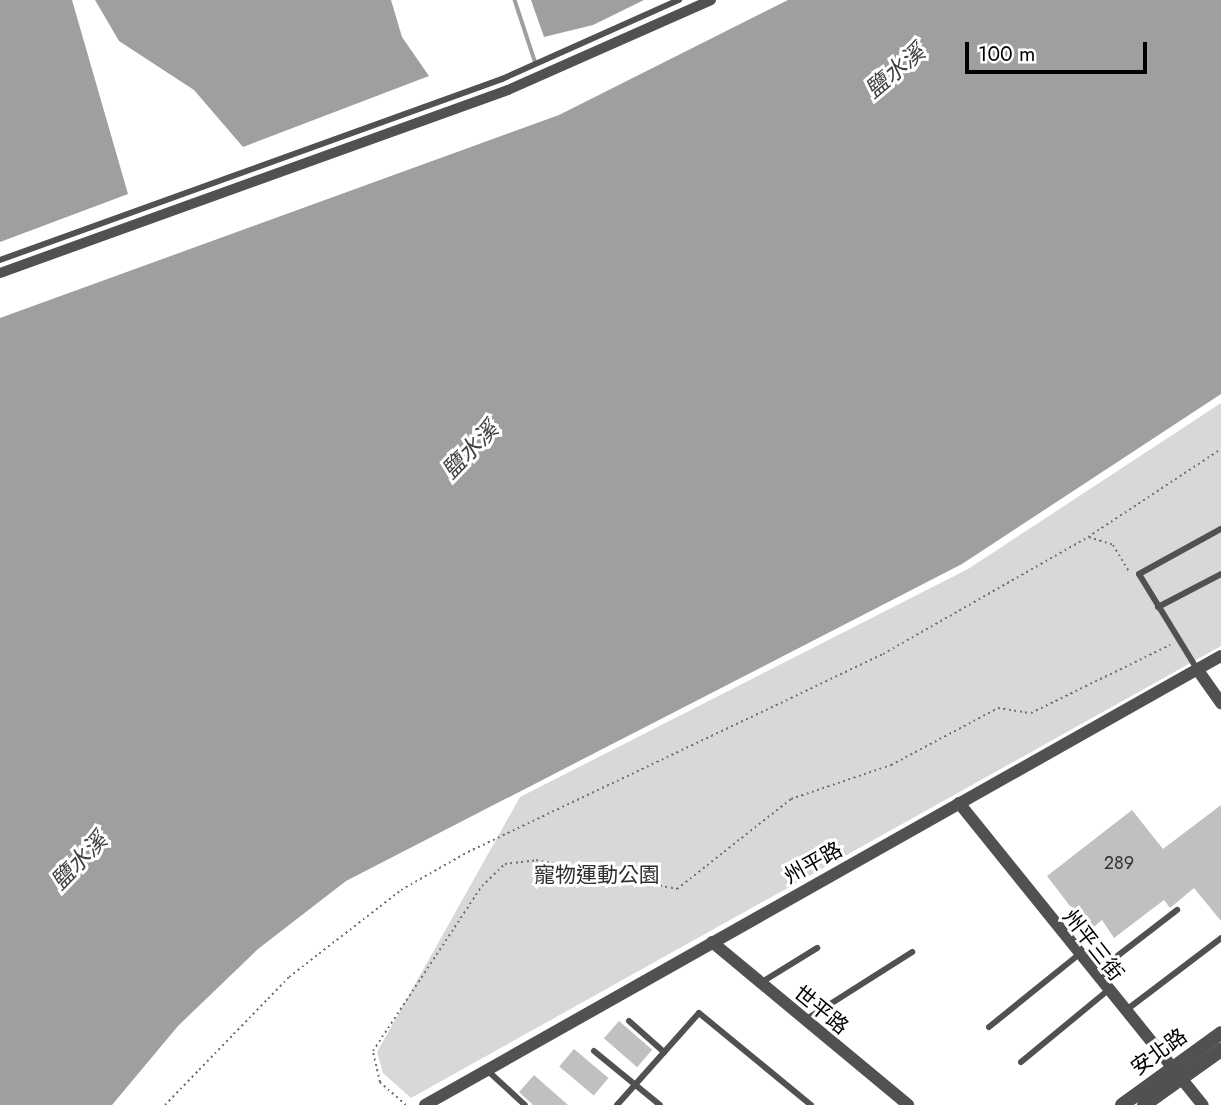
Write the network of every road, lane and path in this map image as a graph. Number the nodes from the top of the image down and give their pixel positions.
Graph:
1 (679, 0) edge
2 (711, 0) edge
3 (0, 260) edge
4 (0, 273) edge
5 (1221, 449) edge
6 (1221, 530) edge
7 (1088, 537) junction
8 (1221, 574) edge
9 (1139, 575) junction
10 (1158, 607) junction
11 (1177, 641) junction
12 (1221, 656) edge
13 (1197, 669) junction
14 (1221, 703) edge
15 (959, 803) junction
16 (1177, 910) dead end
17 (1221, 938) edge
18 (712, 942) junction
19 (817, 948) dead end
20 (912, 952) dead end
21 (1077, 956) junction
22 (1093, 976) junction
23 (759, 984) junction
24 (1106, 992) junction
25 (1122, 1013) junction
26 (629, 1021) dead end
27 (804, 1021) junction
28 (989, 1027) dead end
29 (1221, 1033) edge
30 (1221, 1050) edge
31 (594, 1051) dead end
32 (664, 1052) junction
33 (1021, 1062) dead end
34 (486, 1069) junction
35 (1174, 1076) junction
36 (635, 1085) junction
37 (165, 1105) edge
38 (406, 1105) edge
39 (425, 1105) edge
40 (525, 1105) edge
41 (617, 1105) edge
42 (660, 1105) edge
43 (811, 1105) edge
44 (908, 1105) edge
45 (1122, 1105) edge
46 (1144, 1105) edge
47 (1203, 1105) edge

1 - 3 lane
2 - 4 street
5 - 7 path
6 - 9 lane
7 - 9 path
7 - 37 path
8 - 10 lane
9 - 10 lane
10 - 11 lane
11 - 13 lane
11 - 38 path
12 - 13 street, 州平路
13 - 14 street
13 - 15 street, 州平路
15 - 18 street, 州平路
15 - 21 street, 州平三街
16 - 22 lane
17 - 25 lane
18 - 23 street, 世平路
18 - 34 street, 州平路
19 - 23 lane
20 - 27 lane
21 - 22 street, 州平三街
21 - 28 lane
22 - 24 street, 州平三街
23 - 27 street, 世平路
24 - 25 street, 州平三街
24 - 33 lane
25 - 35 street, 州平三街
26 - 32 lane
27 - 44 street, 世平路
29 - 35 street, 安北路
30 - 35 street, 安北路
31 - 36 lane
32 - 36 lane
32 - 43 lane
34 - 39 street, 州平路
34 - 40 lane
35 - 45 street, 安北路
35 - 46 street, 安北路
35 - 47 street, 州平三街
36 - 41 lane
36 - 42 lane

